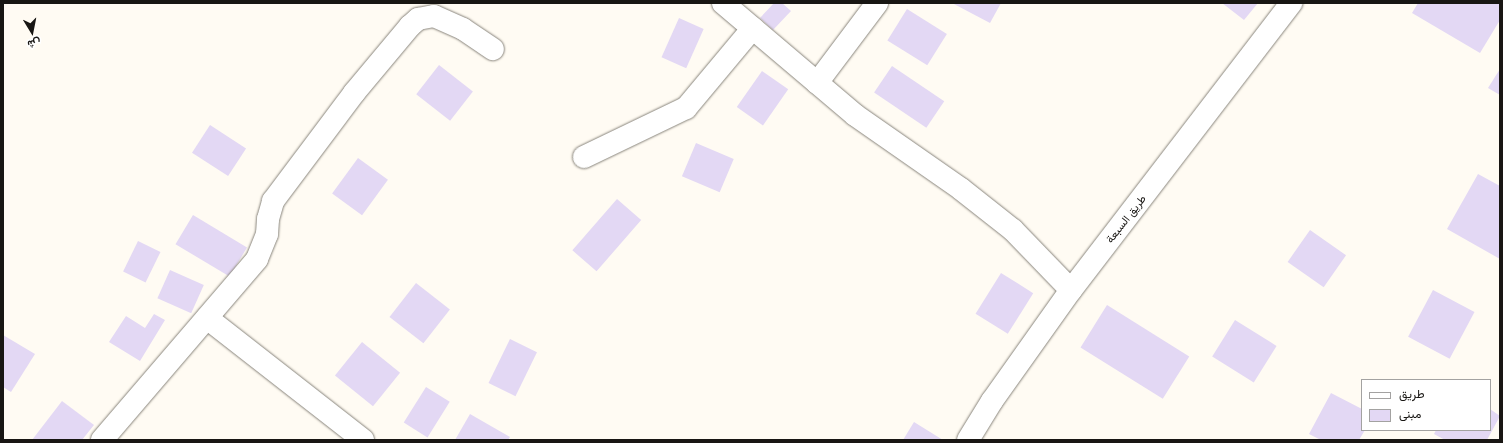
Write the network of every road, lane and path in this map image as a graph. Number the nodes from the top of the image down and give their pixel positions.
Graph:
1 (723, 3) edge
2 (877, 3) edge
3 (1291, 3) edge
4 (753, 28) junction
5 (493, 49) dead end
6 (817, 83) junction
7 (584, 156) dead end
8 (1071, 290) junction
9 (208, 318) junction
10 (102, 440) edge
11 (363, 440) edge
12 (968, 440) edge

1 - 4 street
2 - 6 street
3 - 8 street, طريق السبعة
4 - 6 street
4 - 7 street
5 - 9 street
6 - 8 street
8 - 12 street, طريق السبعة
9 - 10 street
9 - 11 street

